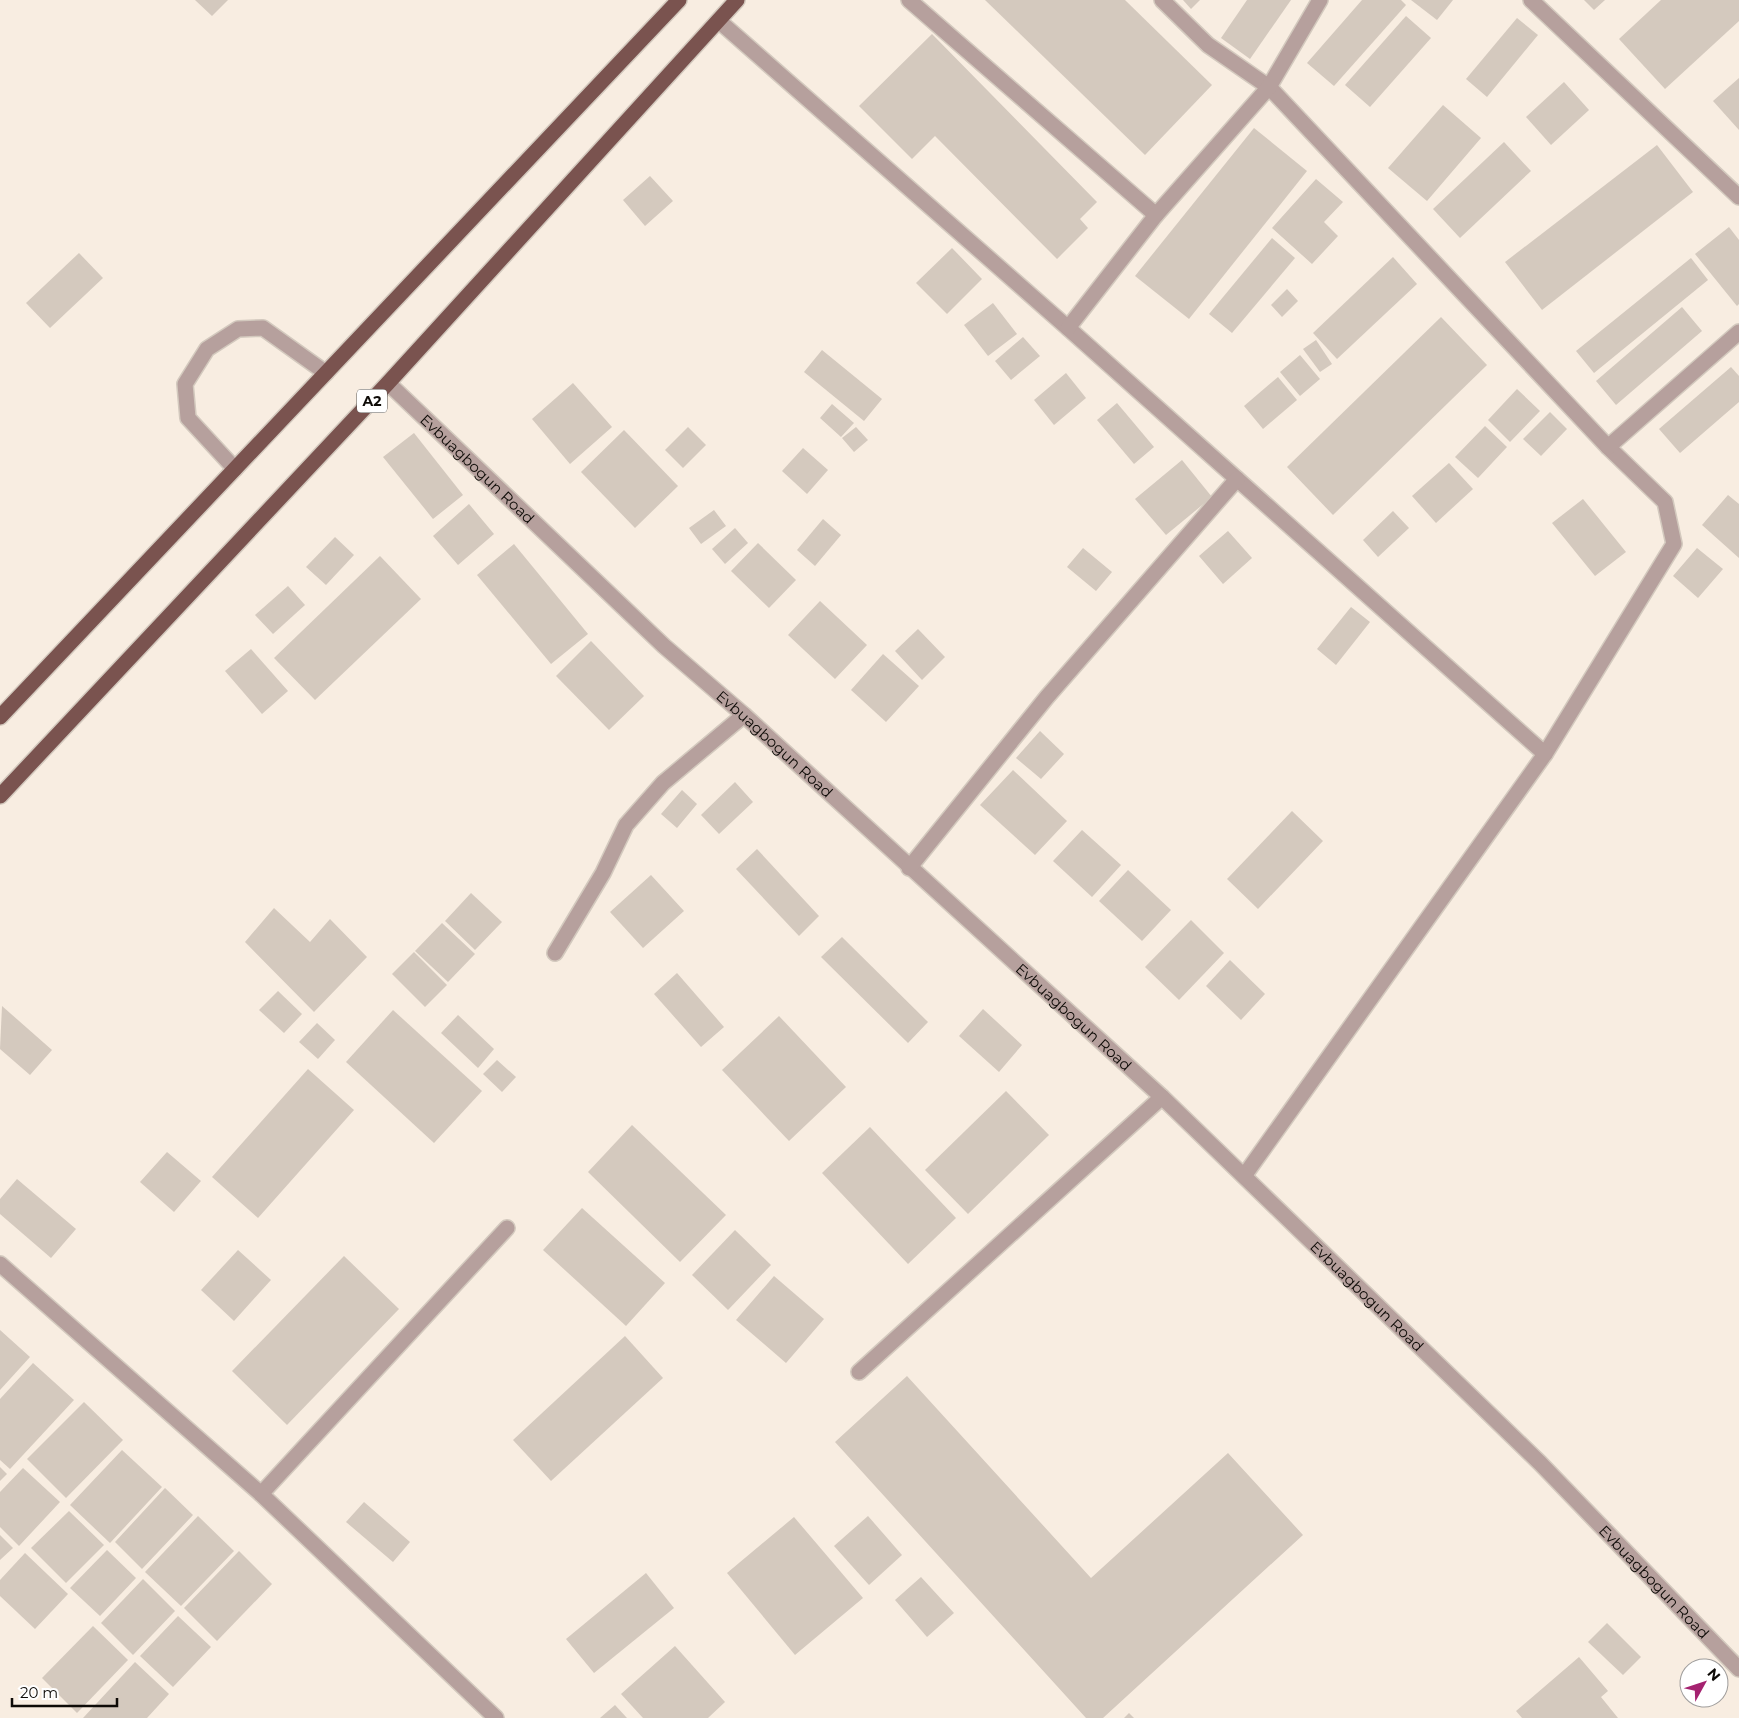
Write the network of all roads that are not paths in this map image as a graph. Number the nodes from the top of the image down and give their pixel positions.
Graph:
1 (679, 0) edge
2 (738, 0) edge
3 (909, 0) edge
4 (1162, 0) edge
5 (1320, 0) edge
6 (1531, 0) edge
7 (720, 22) junction
8 (1268, 87) junction
9 (1739, 197) edge
10 (1156, 216) junction
11 (1068, 328) junction
12 (1739, 332) edge
13 (326, 373) junction
14 (388, 383) junction
15 (1608, 447) junction
16 (235, 469) junction
17 (1237, 479) junction
18 (744, 715) junction
19 (0, 717) edge
20 (1545, 754) junction
21 (0, 796) edge
22 (909, 868) junction
23 (555, 953) dead end
24 (1162, 1097) junction
25 (1244, 1176) junction
26 (507, 1228) dead end
27 (0, 1264) edge
28 (859, 1372) dead end
29 (261, 1494) junction
30 (1739, 1669) edge
31 (496, 1718) edge

1 - 13 highway
2 - 7 highway, A2
3 - 10 street
4 - 8 street
5 - 8 street
6 - 9 street
7 - 11 street
7 - 14 highway, A2
8 - 10 street
8 - 15 street
10 - 11 street
11 - 17 street
12 - 15 street
13 - 16 highway
13 - 16 street
14 - 18 street, Evbuagbogun Road
14 - 21 highway, A2
15 - 20 street
16 - 19 highway
17 - 20 street
17 - 22 street
18 - 22 street, Evbuagbogun Road
18 - 23 street
20 - 25 street
22 - 24 street, Evbuagbogun Road
24 - 25 street, Evbuagbogun Road
24 - 28 street
25 - 30 street, Evbuagbogun Road
26 - 29 street
27 - 29 street
29 - 31 street

